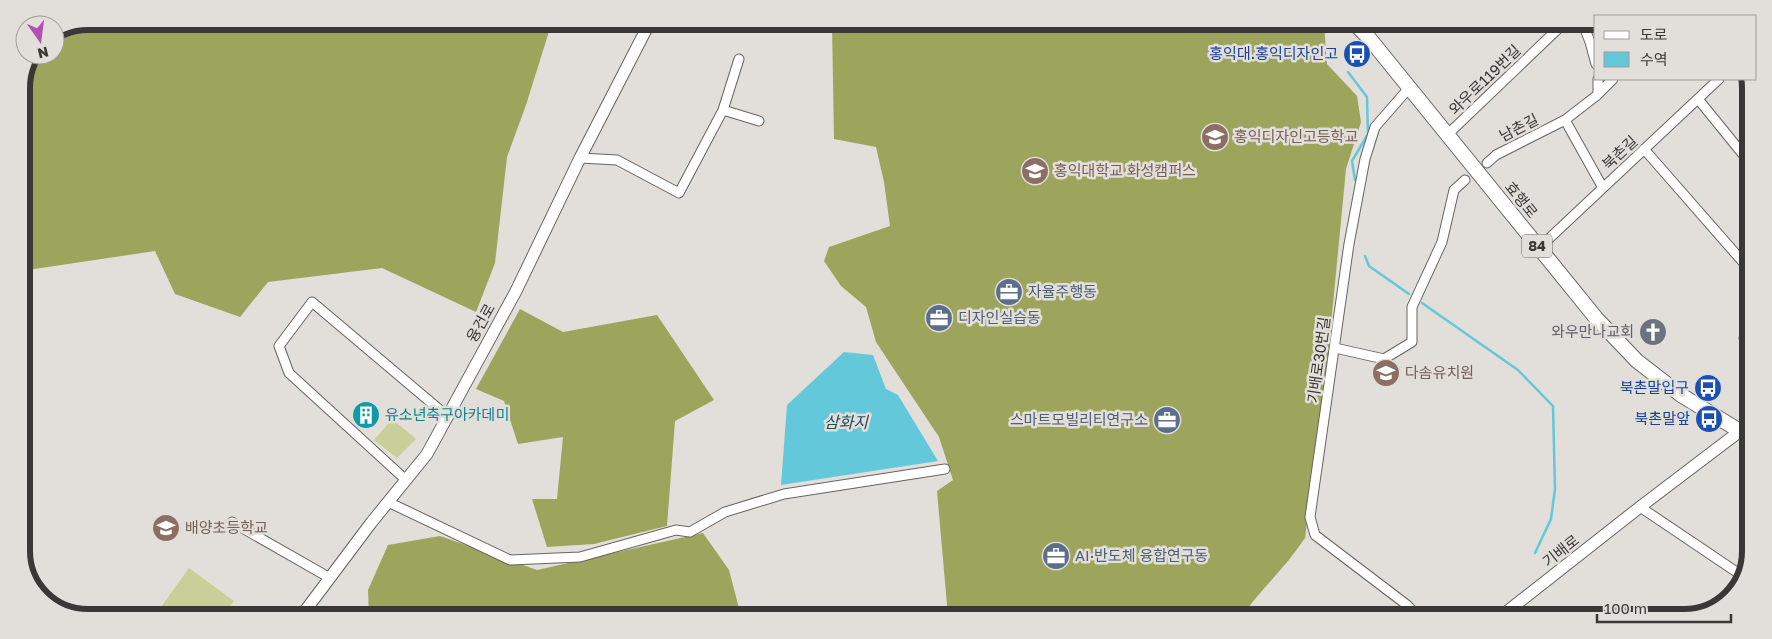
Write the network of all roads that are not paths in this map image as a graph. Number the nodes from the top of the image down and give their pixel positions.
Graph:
1 (646, 30) edge
2 (1361, 30) edge
3 (1557, 30) edge
4 (1592, 34) edge
5 (1594, 49) edge
6 (739, 59) dead end
7 (1598, 80) edge
8 (1613, 80) edge
9 (1718, 80) edge
10 (1409, 88) junction
11 (1598, 94) junction
12 (1698, 99) junction
13 (723, 110) junction
14 (759, 120) dead end
15 (1565, 120) junction
16 (1447, 135) junction
17 (1644, 149) junction
18 (1742, 153) edge
19 (580, 158) junction
20 (1487, 163) dead end
21 (1465, 180) dead end
22 (1602, 188) junction
23 (1539, 248) junction
24 (1742, 261) edge
25 (1334, 348) junction
26 (447, 416) junction
27 (1742, 429) edge
28 (1742, 434) edge
29 (945, 469) dead end
30 (406, 480) junction
31 (388, 502) junction
32 (1640, 507) junction
33 (232, 522) dead end
34 (1738, 573) edge
35 (330, 578) junction
36 (310, 609) edge
37 (1411, 609) edge
38 (1510, 609) edge

1 - 19 street, 융건로
2 - 10 main road, 효행로 / 84
3 - 16 street, 와우로119번길
4 - 5 street
6 - 13 street
7 - 11 street
8 - 11 street
9 - 12 street, 북촌길
10 - 16 main road, 효행로 / 84
10 - 25 street, 기배로30번길
11 - 15 street, 남촌길
12 - 17 street, 북촌길
12 - 18 street
13 - 14 street
13 - 19 street
15 - 20 street, 남촌길
15 - 22 street
16 - 23 main road, 효행로 / 84
17 - 22 street, 북촌길
17 - 24 street
19 - 26 street, 융건로
21 - 25 street
22 - 23 street, 북촌길
23 - 27 main road, 효행로 / 84
25 - 37 street, 기배로30번길
26 - 30 street, 융건로
26 - 30 street
28 - 32 street, 기배로
29 - 31 street
30 - 31 street, 융건로
31 - 35 street, 융건로
32 - 34 street
32 - 38 street, 기배로
33 - 35 street
35 - 36 street, 융건로

